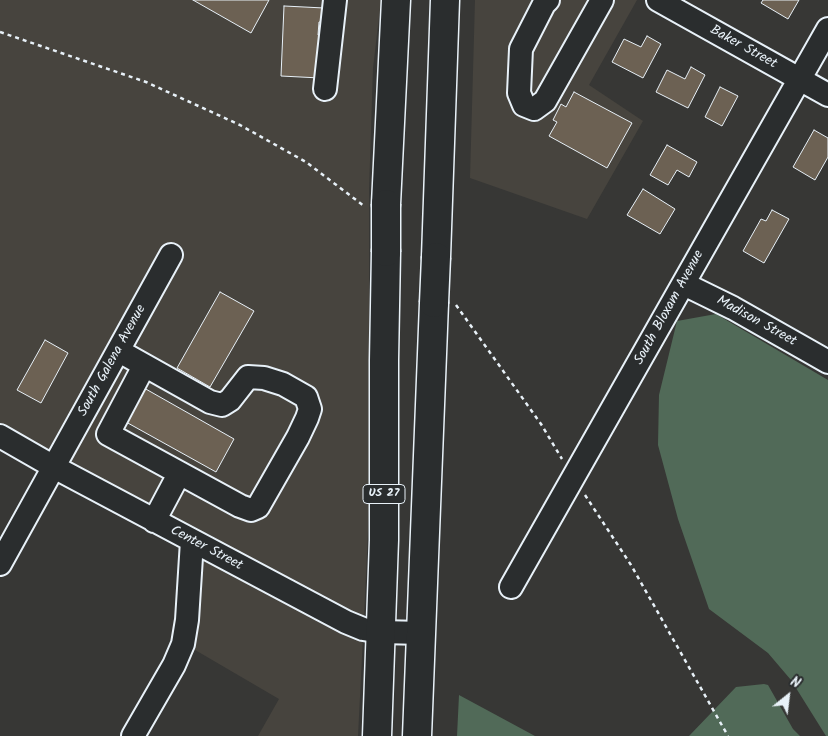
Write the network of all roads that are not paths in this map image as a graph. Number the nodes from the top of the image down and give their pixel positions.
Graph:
1 (335, 0) edge
2 (396, 0) edge
3 (445, 0) edge
4 (548, 0) edge
5 (658, 0) edge
6 (594, 3) edge
7 (828, 29) edge
8 (799, 79) junction
9 (325, 89) dead end
10 (828, 95) edge
11 (171, 256) dead end
12 (684, 284) junction
13 (119, 351) junction
14 (828, 362) edge
15 (144, 366) junction
16 (0, 436) edge
17 (54, 467) junction
18 (179, 474) junction
19 (154, 521) junction
20 (192, 541) junction
21 (0, 564) edge
22 (511, 587) dead end
23 (381, 632) junction
24 (422, 633) junction
25 (133, 736) edge
26 (377, 736) edge
27 (417, 736) edge

1 - 9 street
2 - 23 highway, US 27, bridge
3 - 24 highway, bridge
4 - 6 street
5 - 8 street, Baker Street
7 - 8 street, South Bloxam Avenue
8 - 10 street, Baker Street
8 - 12 street, South Bloxam Avenue
11 - 13 street, South Galena Avenue
12 - 14 street, Madison Street
12 - 22 street, South Bloxam Avenue
13 - 15 street
13 - 17 street, South Galena Avenue
15 - 18 street
15 - 18 street
16 - 17 street, Center Street
17 - 19 street, Center Street
17 - 21 street, South Galena Avenue
18 - 19 street
19 - 20 street, Center Street
20 - 23 street, Center Street
20 - 25 street
23 - 24 street, Center Street
23 - 26 highway, US 27
24 - 27 highway

